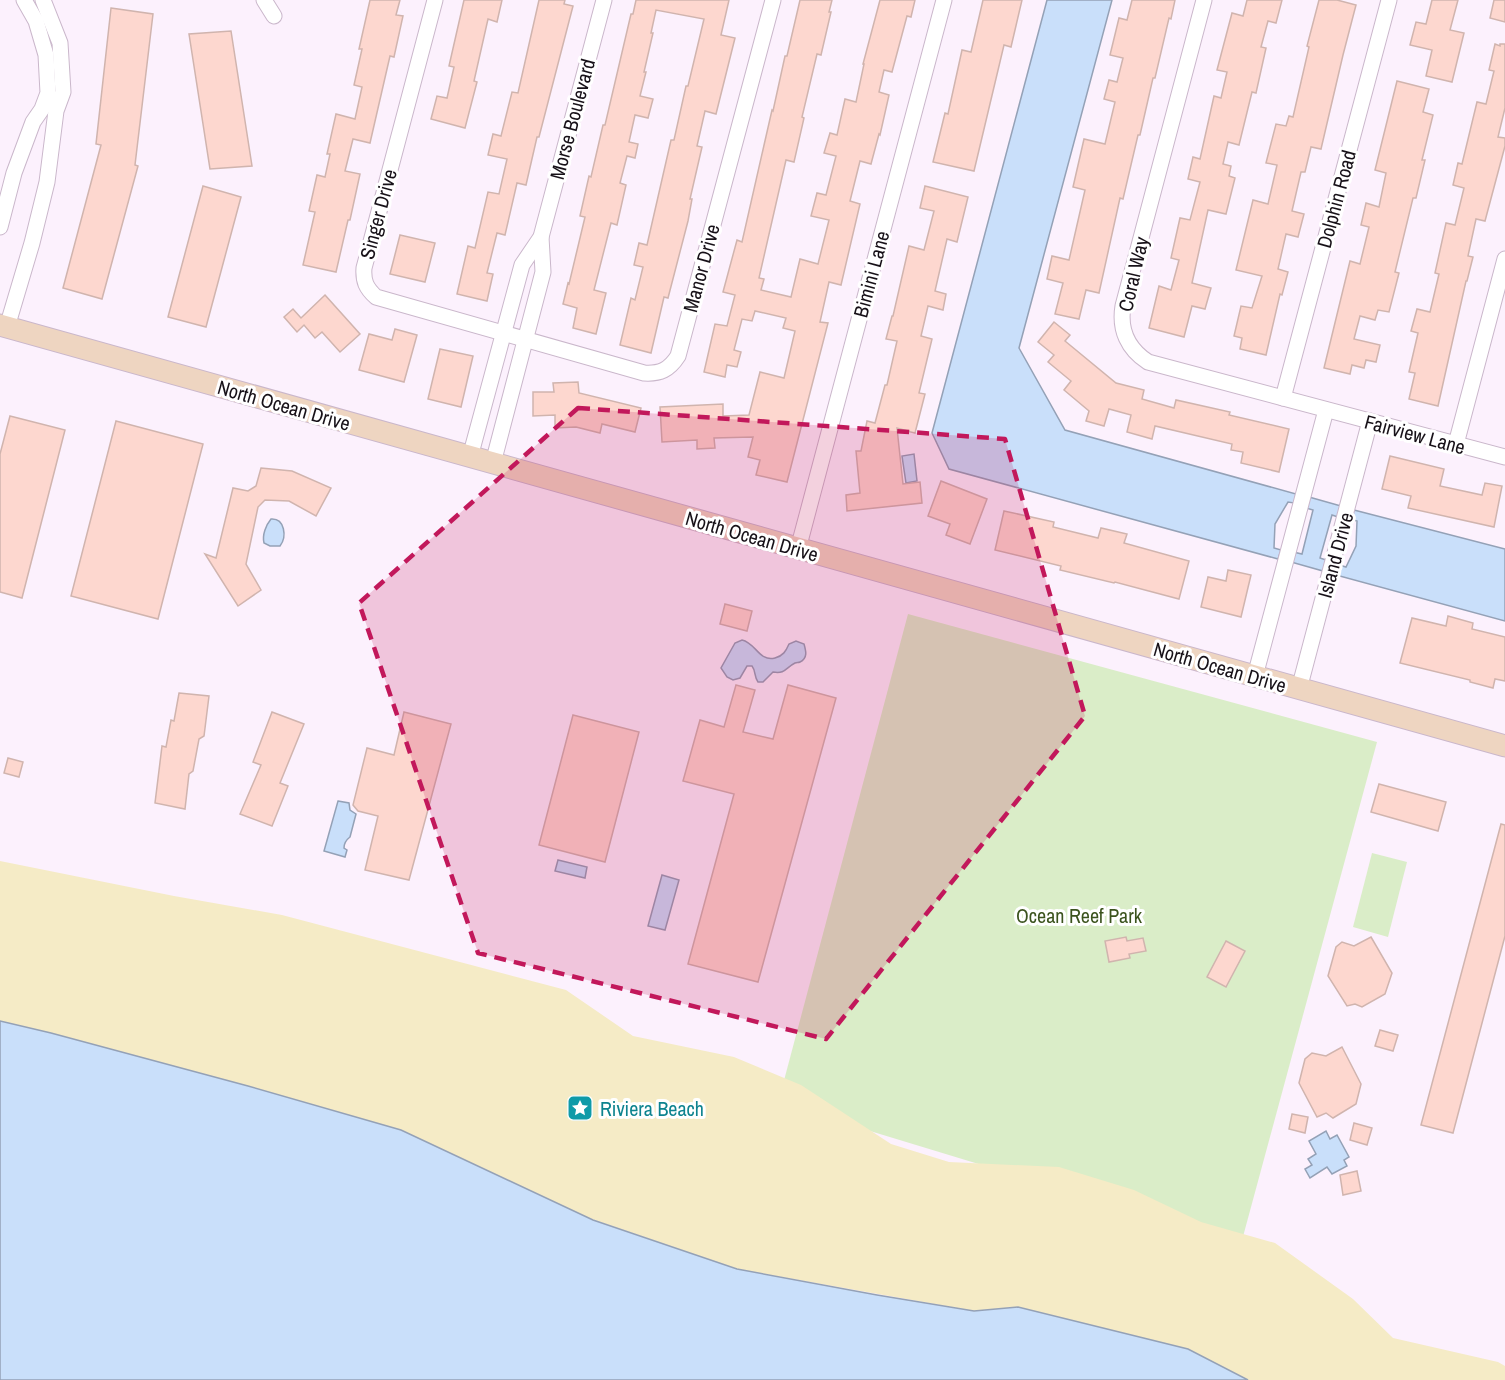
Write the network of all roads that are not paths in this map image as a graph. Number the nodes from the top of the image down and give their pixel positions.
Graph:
1 (24, 0) edge
2 (43, 0) edge
3 (264, 0) edge
4 (435, 0) edge
5 (604, 0) edge
6 (773, 0) edge
7 (944, 0) edge
8 (1204, 0) edge
9 (1389, 0) edge
10 (274, 16) dead end
11 (0, 227) edge
12 (541, 237) junction
13 (1505, 259) edge
14 (4, 326) edge
15 (504, 333) junction
16 (526, 339) junction
17 (1283, 398) junction
18 (1326, 410) junction
19 (1370, 422) junction
20 (1456, 444) junction
21 (470, 457) junction
22 (1505, 457) edge
23 (493, 463) junction
24 (798, 549) junction
25 (1255, 676) junction
26 (1299, 689) junction
27 (1505, 746) edge

1 - 11 street
2 - 14 street
3 - 10 street
4 - 15 street, Singer Drive
5 - 12 street, Morse Boulevard
6 - 16 street, Manor Drive
7 - 24 street, Bimini Lane
8 - 17 street, Coral Way
9 - 17 street, Dolphin Road
12 - 15 street, Morse Boulevard
12 - 16 street, Morse Boulevard
13 - 20 street
14 - 21 main road, North Ocean Drive
15 - 16 street, Manor Drive
15 - 21 street, Morse Boulevard
16 - 23 street, Morse Boulevard
17 - 18 street, Coral Way
18 - 19 street, Fairview Lane
18 - 25 street
19 - 20 street, Fairview Lane
19 - 26 street, Island Drive
20 - 22 street, Fairview Lane
21 - 23 main road, North Ocean Drive
23 - 24 main road, North Ocean Drive
24 - 25 main road, North Ocean Drive
25 - 26 main road, North Ocean Drive
26 - 27 main road, North Ocean Drive

